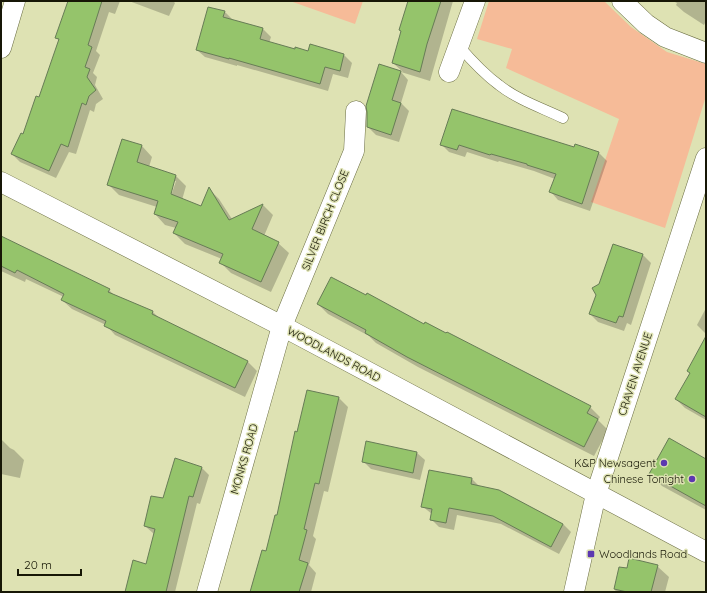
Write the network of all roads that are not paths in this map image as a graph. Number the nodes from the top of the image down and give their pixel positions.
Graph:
1 (15, 1) edge
2 (475, 1) edge
3 (622, 1) edge
4 (458, 46) junction
5 (1, 48) edge
6 (706, 53) edge
7 (449, 72) dead end
8 (356, 111) dead end
9 (564, 118) dead end
10 (706, 158) edge
11 (1, 182) edge
12 (282, 326) junction
13 (596, 494) junction
14 (706, 552) edge
15 (207, 592) edge
16 (574, 592) edge

1 - 5 street
2 - 4 street
3 - 6 street
4 - 7 street
4 - 9 lane
8 - 12 street, SILVER BIRCH CLOSE
10 - 13 street, CRAVEN AVENUE
11 - 12 street, WOODLANDS ROAD
12 - 13 street, WOODLANDS ROAD
12 - 15 street, MONKS ROAD
13 - 14 street, WOODLANDS ROAD
13 - 16 street, CRAVEN AVENUE

